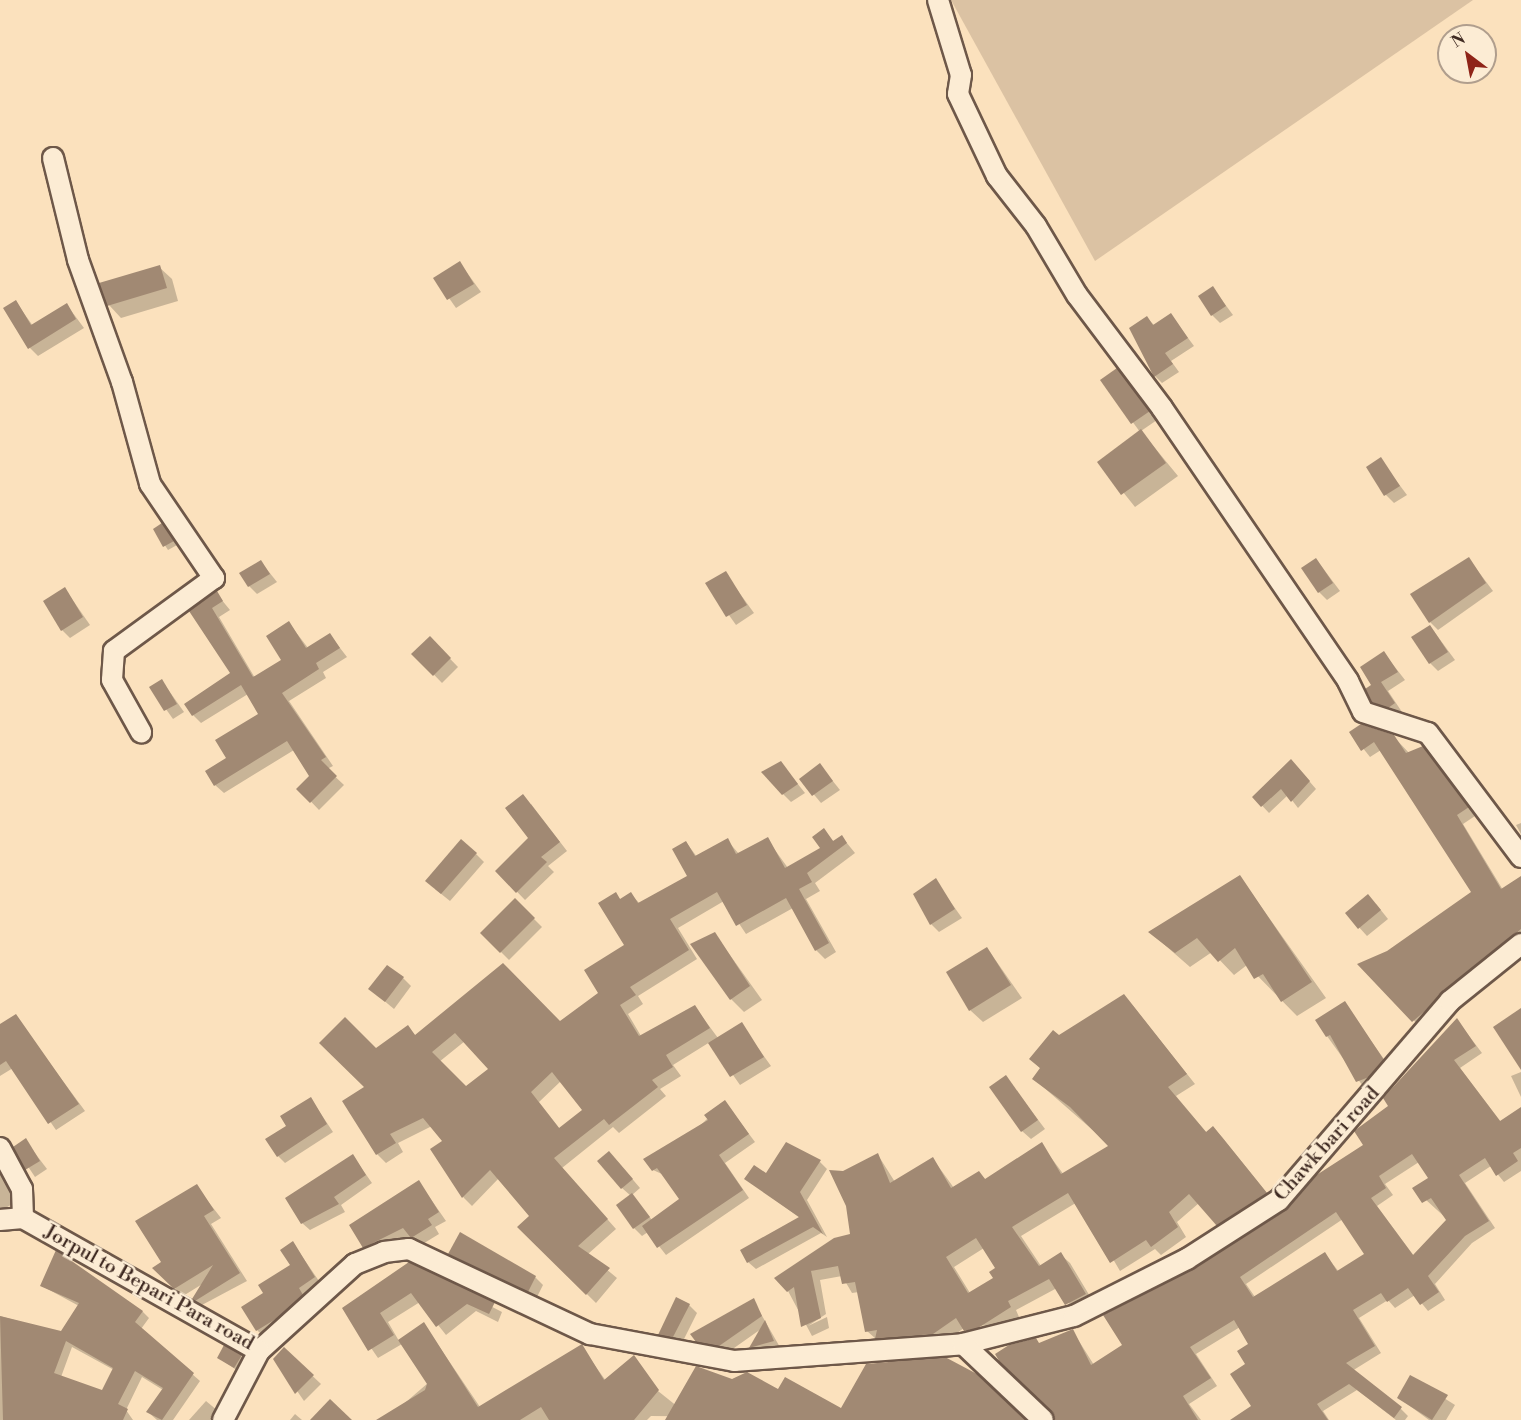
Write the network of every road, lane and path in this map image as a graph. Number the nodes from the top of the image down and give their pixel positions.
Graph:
1 (938, 0) edge
2 (53, 158) dead end
3 (141, 732) dead end
4 (1521, 857) edge
5 (1521, 944) edge
6 (0, 1148) edge
7 (23, 1218) junction
8 (0, 1220) edge
9 (963, 1344) junction
10 (259, 1351) junction
11 (223, 1420) edge
12 (1043, 1420) edge

1 - 4 street
2 - 3 street
5 - 9 street, Chawk bari road
6 - 7 street
7 - 8 street, Jorpul to Bepari Para road
7 - 10 street, Jorpul to Bepari Para road
9 - 10 street, Jorpul to Bepari Para road
9 - 12 street
10 - 11 street

